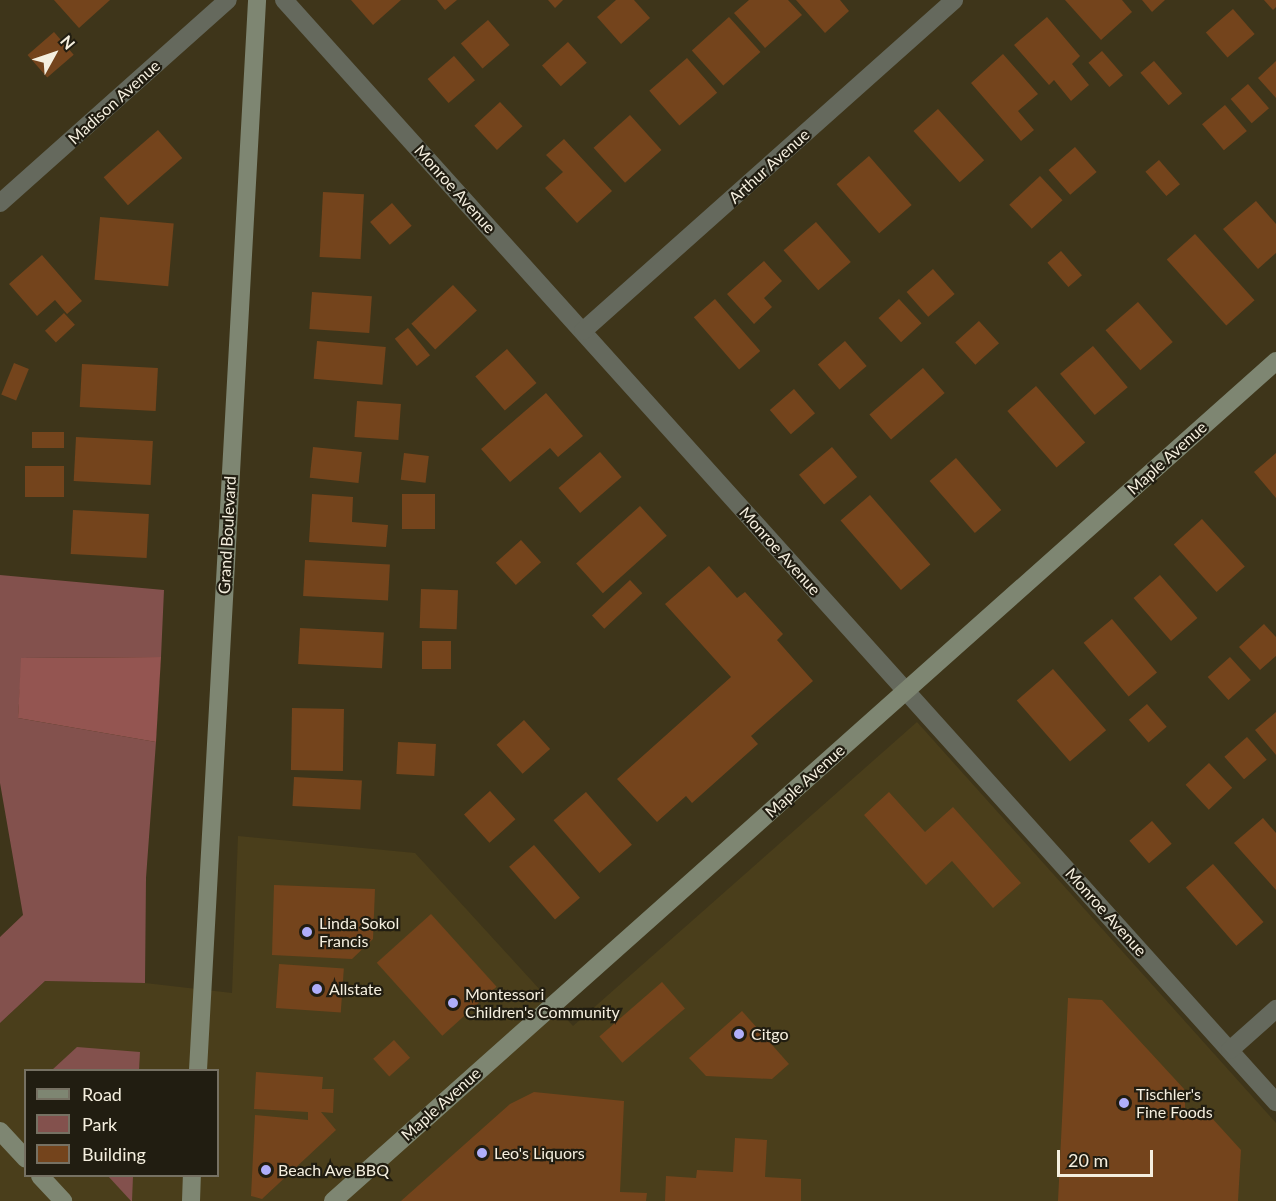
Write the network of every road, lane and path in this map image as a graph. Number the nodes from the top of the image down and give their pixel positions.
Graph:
1 (228, 0) edge
2 (257, 0) edge
3 (284, 0) edge
4 (954, 0) edge
5 (0, 203) edge
6 (583, 331) junction
7 (1276, 362) edge
8 (907, 691) junction
9 (1276, 1009) edge
10 (1230, 1050) junction
11 (198, 1069) edge
12 (1276, 1102) edge
13 (0, 1131) edge
14 (24, 1157) edge
15 (41, 1177) edge
16 (192, 1177) edge
17 (63, 1201) edge
18 (190, 1201) edge
19 (333, 1201) edge

1 - 5 street, Madison Avenue
2 - 11 street, Grand Boulevard
3 - 6 street, Monroe Avenue
4 - 6 street, Arthur Avenue
6 - 8 street, Monroe Avenue
7 - 8 street, Maple Avenue
8 - 10 street, Monroe Avenue
8 - 19 street, Maple Avenue
9 - 10 street
10 - 12 street, Monroe Avenue
13 - 14 street
15 - 17 street
16 - 18 street

